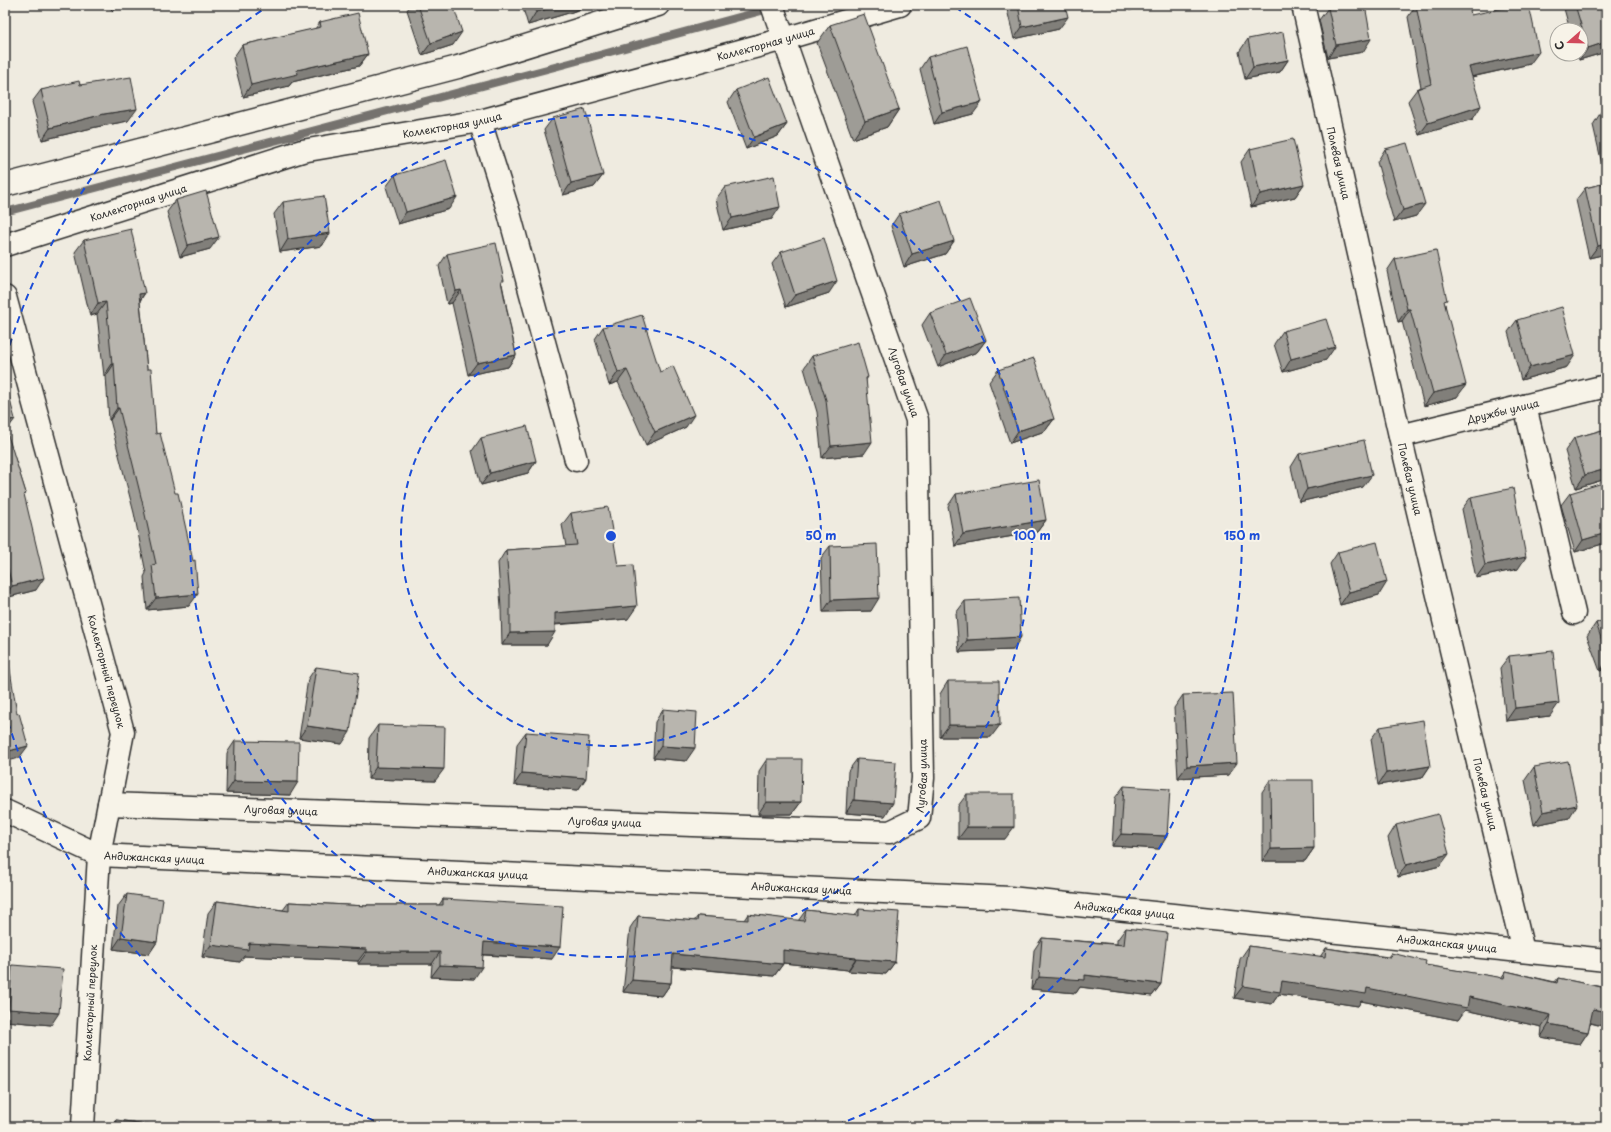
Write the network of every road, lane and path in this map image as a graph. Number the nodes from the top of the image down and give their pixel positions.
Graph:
1 (658, 5) edge
2 (772, 5) edge
3 (900, 5) edge
4 (1303, 5) edge
5 (784, 39) junction
6 (480, 121) junction
7 (5, 185) edge
8 (5, 245) edge
9 (5, 297) edge
10 (1606, 386) edge
11 (1525, 406) junction
12 (1400, 436) junction
13 (576, 460) dead end
14 (1574, 613) dead end
15 (109, 804) junction
16 (5, 811) edge
17 (99, 855) junction
18 (1523, 951) junction
19 (1606, 960) edge
20 (83, 1127) edge

1 - 7 street
2 - 5 street
3 - 5 street, Коллекторная улица
4 - 12 street, Полевая улица
5 - 6 street, Коллекторная улица
5 - 15 street, Луговая улица
6 - 8 street, Коллекторная улица
6 - 13 street
9 - 15 street, Коллекторный переулок
10 - 11 street, Дружбы улица
11 - 12 street, Дружбы улица
11 - 14 street
12 - 18 street, Полевая улица
15 - 17 street, Коллекторный переулок
16 - 17 street, Андижанская улица
17 - 18 street, Андижанская улица
17 - 20 street, Коллекторный переулок
18 - 19 street, Андижанская улица

